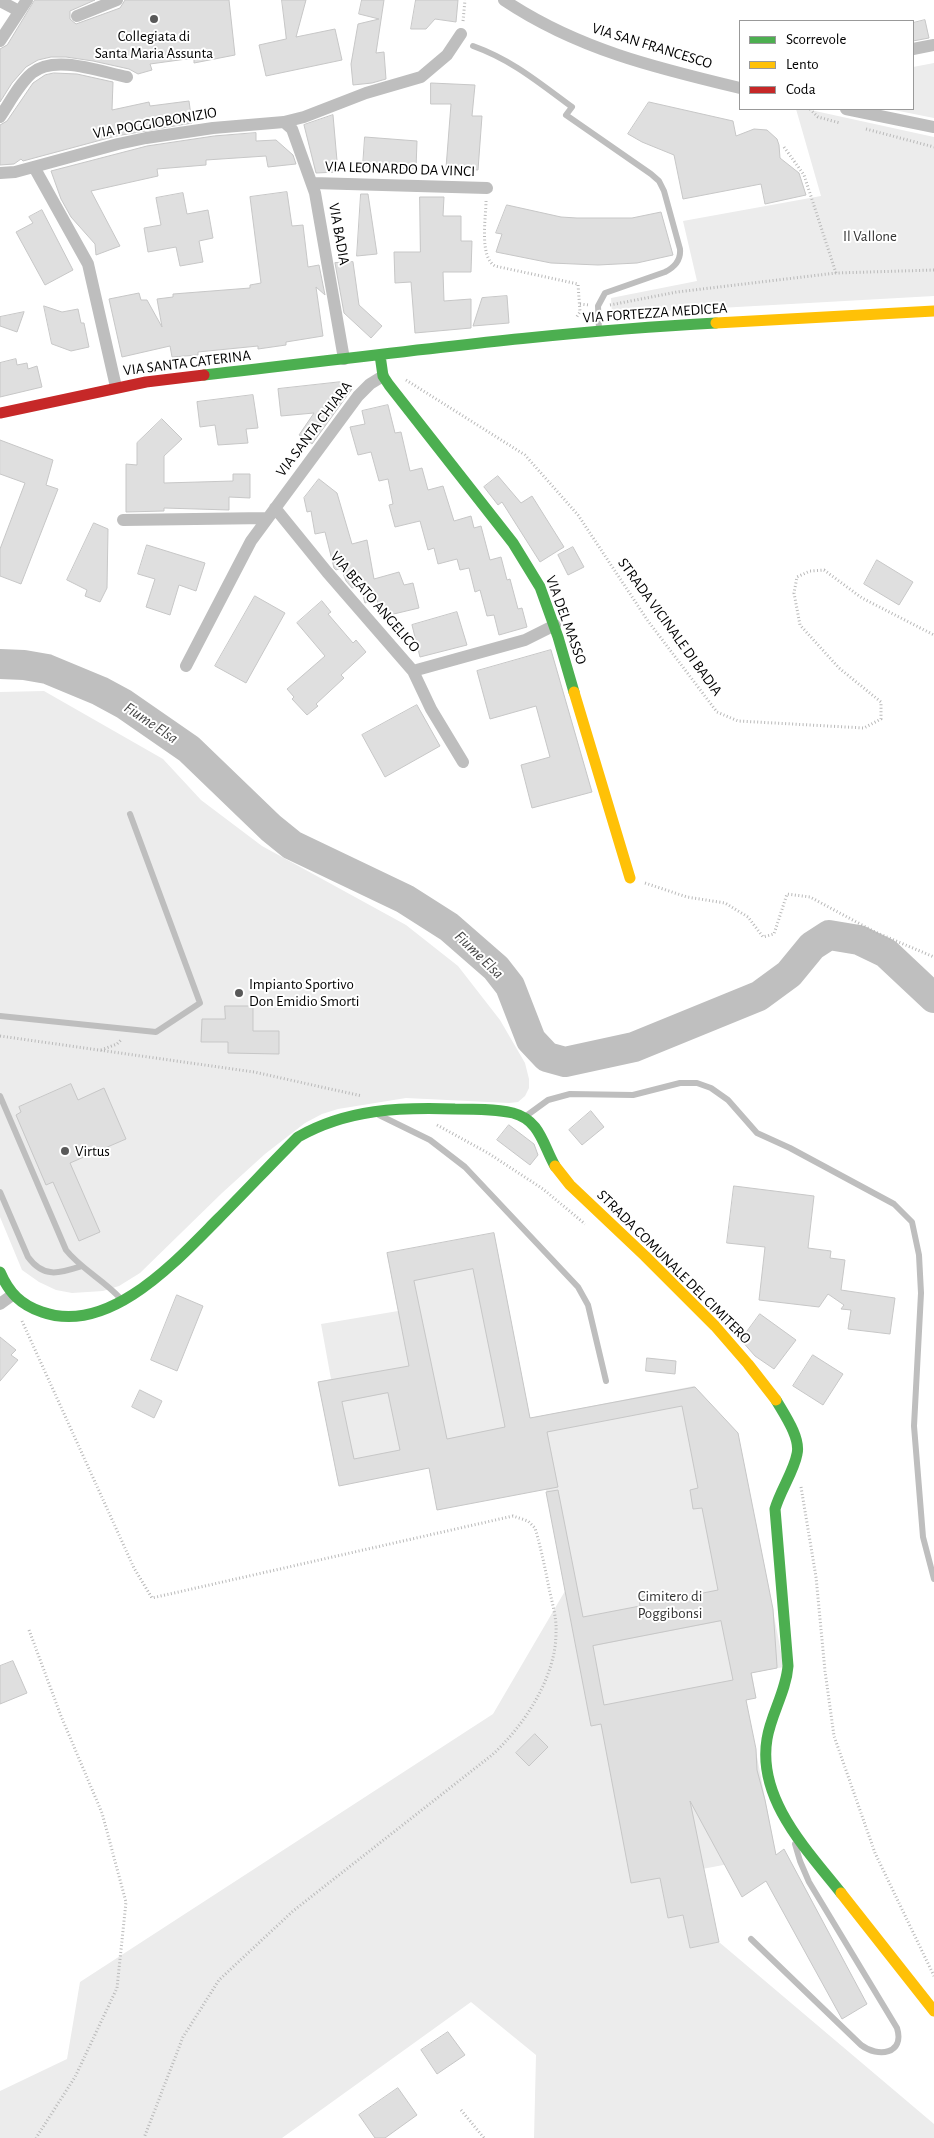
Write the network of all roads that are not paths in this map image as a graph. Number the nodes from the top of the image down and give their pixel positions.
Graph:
1 (27, 0) edge
2 (117, 0) edge
3 (504, 0) edge
4 (0, 1) edge
5 (19, 11) junction
6 (77, 16) dead end
7 (461, 34) road end
8 (0, 41) edge
9 (473, 46) dead end
10 (934, 46) edge
11 (914, 49) edge
12 (126, 77) dead end
13 (739, 81) edge
14 (723, 84) junction
15 (739, 88) edge
16 (851, 110) edge
17 (0, 116) edge
18 (284, 122) junction
19 (934, 127) edge
20 (34, 167) junction
21 (0, 173) edge
22 (313, 183) junction
23 (487, 188) road end
24 (934, 311) edge
25 (599, 331) junction
26 (380, 355) junction
27 (344, 359) junction
28 (383, 376) junction
29 (116, 387) junction
30 (0, 413) edge
31 (275, 508) junction
32 (267, 518) junction
33 (122, 520) dead end
34 (554, 625) junction
35 (186, 666) dead end
36 (413, 670) junction
37 (463, 762) dead end
38 (130, 814) dead end
39 (630, 878) road end
40 (0, 1016) edge
41 (0, 1096) edge
42 (373, 1112) junction
43 (525, 1117) junction
44 (0, 1192) edge
45 (82, 1266) junction
46 (0, 1272) edge
47 (11, 1296) junction
48 (122, 1300) junction
49 (0, 1304) edge
50 (606, 1382) dead end
51 (934, 1578) edge
52 (794, 1833) junction
53 (751, 1939) dead end
54 (934, 2011) edge

1 - 5 street
2 - 6 street
3 - 14 street, VIA SAN FRANCESCO
4 - 5 street
5 - 8 street
7 - 18 street, VIA POGGIOBONIZIO
9 - 25 lane
10 - 11 street
12 - 17 street
13 - 14 street
14 - 15 street, VIA SAN FRANCESCO
16 - 19 street
18 - 20 street, VIA POGGIOBONIZIO
18 - 22 street, VIA BADIA
20 - 21 street, VIA POGGIOBONIZIO
20 - 29 street
22 - 23 street, VIA LEONARDO DA VINCI
22 - 27 street, VIA BADIA
24 - 25 street, VIA FORTEZZA MEDICEA
25 - 26 street, VIA FORTEZZA MEDICEA
26 - 27 street, VIA SANTA CATERINA
26 - 28 street, VIA DEL MASSO
27 - 29 street, VIA SANTA CATERINA
28 - 31 street, VIA SANTA CHIARA
28 - 34 street, VIA DEL MASSO
29 - 30 street, VIA SANTA CATERINA
31 - 32 street
31 - 36 street, VIA BEATO ANGELICO
32 - 33 street
32 - 35 street
34 - 36 street
34 - 39 street, VIA DEL MASSO
36 - 37 street, VIA BEATO ANGELICO
38 - 40 lane
41 - 45 lane
42 - 43 street
42 - 48 street
42 - 50 lane
43 - 51 lane
43 - 52 street, STRADA COMUNALE DEL CIMITERO
44 - 45 lane
45 - 48 lane
46 - 47 street
47 - 48 street
47 - 49 street
52 - 53 lane
52 - 54 street, STRADA COMUNALE DEL CIMITERO

